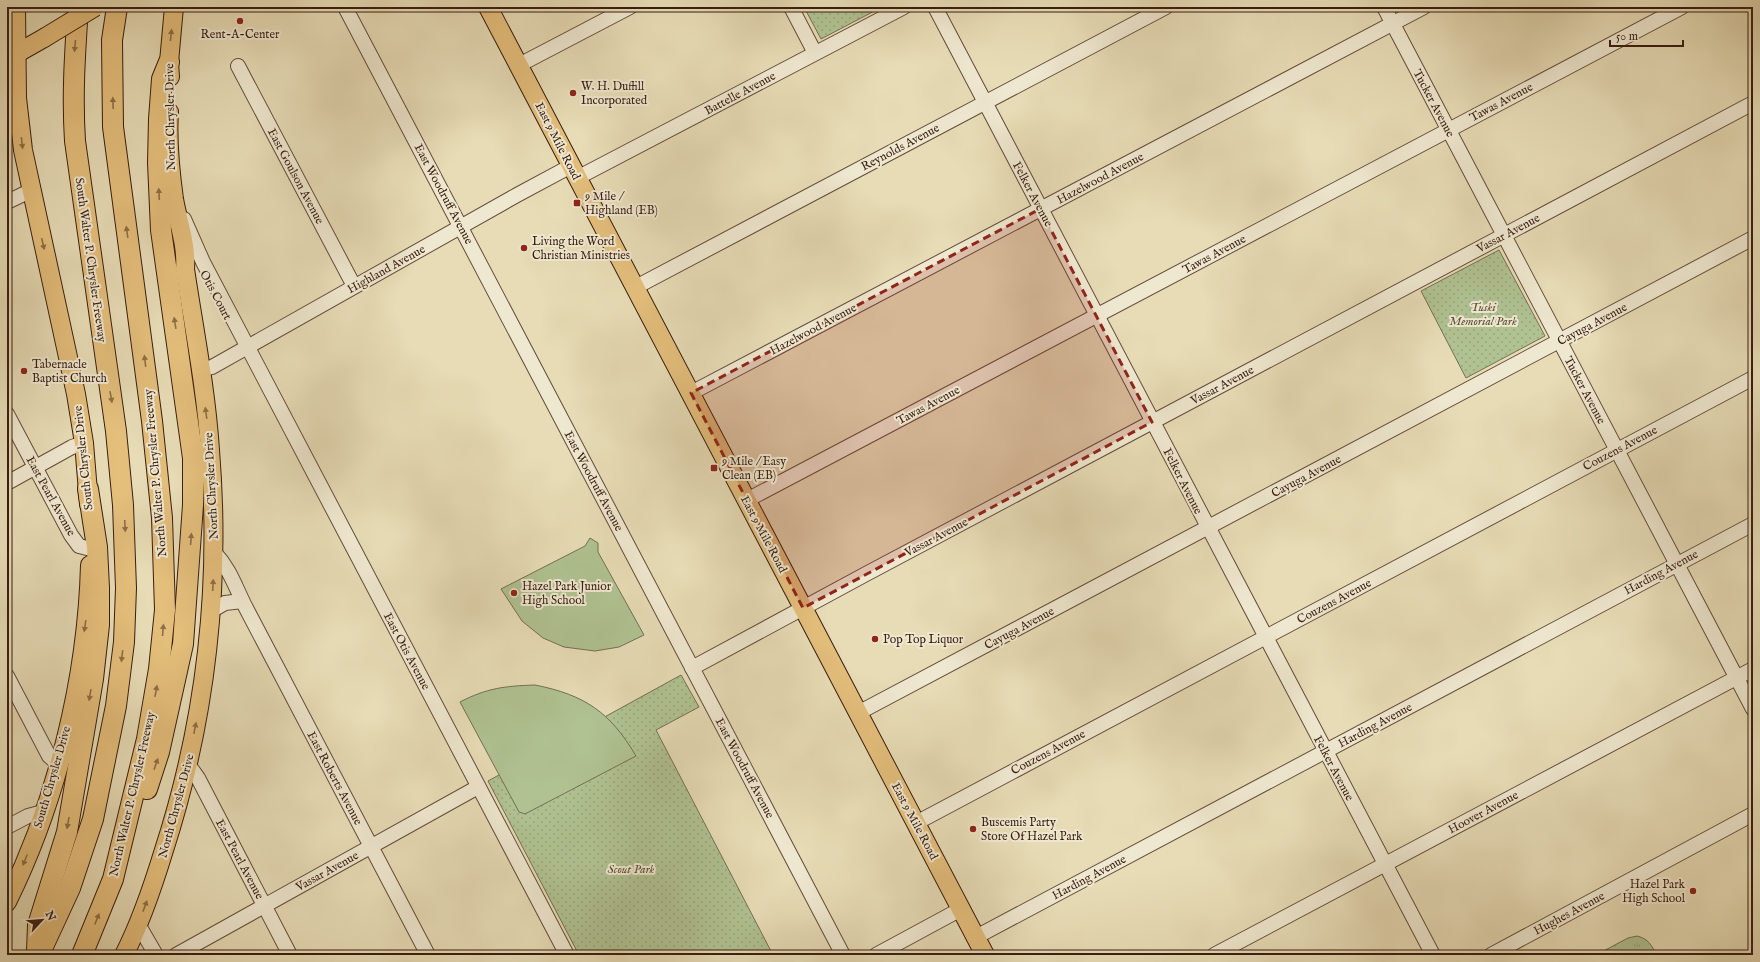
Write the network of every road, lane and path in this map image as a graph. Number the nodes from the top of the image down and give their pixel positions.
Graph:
1 (16, 7) edge
2 (78, 7) edge
3 (95, 7) edge
4 (117, 7) edge
5 (174, 7) edge
6 (345, 7) edge
7 (488, 7) edge
8 (630, 7) edge
9 (791, 7) edge
10 (904, 7) edge
11 (935, 7) edge
12 (1166, 7) edge
13 (1384, 7) edge
14 (1424, 7) edge
15 (1682, 7) edge
16 (1392, 24) junction
17 (815, 54) junction
18 (11, 57) edge
19 (169, 62) junction
20 (518, 65) junction
21 (238, 66) dead end
22 (12, 93) edge
23 (985, 103) junction
24 (1753, 103) edge
25 (1448, 130) junction
26 (574, 172) junction
27 (30, 191) junction
28 (173, 192) dead end
29 (7, 202) edge
30 (1040, 209) junction
31 (461, 226) junction
32 (190, 233) junction
33 (1503, 235) junction
34 (1753, 238) edge
35 (185, 262) junction
36 (354, 286) junction
37 (634, 288) junction
38 (1097, 316) junction
39 (1560, 341) junction
40 (248, 347) junction
41 (200, 370) junction
42 (1753, 378) edge
43 (691, 393) junction
44 (7, 414) edge
45 (1152, 422) junction
46 (84, 443) junction
47 (1617, 450) junction
48 (35, 467) junction
49 (7, 483) edge
50 (88, 489) junction
51 (747, 500) junction
52 (1753, 524) edge
53 (1208, 528) junction
54 (90, 549) junction
55 (214, 552) junction
56 (1676, 564) junction
57 (242, 601) junction
58 (803, 608) junction
59 (211, 611) junction
60 (1265, 637) junction
61 (692, 668) junction
62 (1753, 669) edge
63 (7, 676) edge
64 (1736, 678) junction
65 (1753, 709) edge
66 (858, 713) junction
67 (1325, 751) junction
68 (58, 764) junction
69 (188, 764) junction
70 (478, 787) junction
71 (43, 812) junction
72 (1753, 814) edge
73 (916, 823) junction
74 (7, 826) edge
75 (371, 846) junction
76 (1385, 864) junction
77 (113, 879) junction
78 (7, 902) edge
79 (264, 906) junction
80 (961, 909) junction
81 (138, 924) junction
82 (976, 937) junction
83 (38, 955) edge
84 (82, 955) edge
85 (124, 955) edge
86 (156, 955) edge
87 (176, 955) edge
88 (290, 955) edge
89 (428, 955) edge
90 (566, 955) edge
91 (843, 955) edge
92 (876, 955) edge
93 (985, 955) edge
94 (1214, 955) edge
95 (1433, 955) edge
96 (1491, 955) edge

1 - 18 main road, South Chrysler Drive
2 -> 83 highway, South Walter P. Chrysler Freeway
3 - 18 main road, bridge
77 -> 4 highway, North Walter P. Chrysler Freeway
19 -> 5 main road, North Chrysler Drive
6 - 31 street, East Woodruff Avenue
7 - 20 main road, East 9 Mile Road
8 - 20 street
9 - 17 street
10 - 17 street, Battelle Avenue
11 - 23 street, Felker Avenue
12 - 23 street, Reynolds Avenue
13 - 16 street, Tucker Avenue
14 - 16 street, Hazelwood Avenue
15 - 25 street, Tawas Avenue
16 - 25 street, Tucker Avenue
16 - 30 street, Hazelwood Avenue
17 - 26 street, Battelle Avenue
18 - 22 main road, South Chrysler Drive
19 - 35 main road, North Chrysler Drive
77 -> 19 highway
20 - 26 main road, East 9 Mile Road
21 - 36 street, East Goulson Avenue
22 -> 27 main road, South Chrysler Drive
23 - 30 street, Felker Avenue
23 - 37 street, Reynolds Avenue
24 - 33 street, Vassar Avenue
25 - 33 street, Tucker Avenue
25 - 38 street, Tawas Avenue
26 - 31 street, Highland Avenue
26 - 37 main road, East 9 Mile Road
27 - 29 street
27 -> 46 main road, South Chrysler Drive
28 - 32 street
30 - 38 street, Felker Avenue
30 - 43 street, Hazelwood Avenue
31 - 36 street, Highland Avenue
31 - 61 street, East Woodruff Avenue
32 - 35 street
32 - 40 street
33 - 39 street, Tucker Avenue
33 - 45 street, Vassar Avenue
34 - 39 street, Cayuga Avenue
35 - 40 street, Otis Court
35 - 41 main road, North Chrysler Drive
36 - 40 street, Highland Avenue
37 - 43 main road, East 9 Mile Road
38 - 45 street, Felker Avenue
38 - 51 street, Tawas Avenue
39 - 47 street, Tucker Avenue
39 - 53 street, Cayuga Avenue
40 - 41 street, Highland Avenue
40 - 70 street, East Otis Avenue
55 -> 41 main road, North Chrysler Drive
42 - 47 street, Couzens Avenue
43 - 51 main road, East 9 Mile Road
44 - 48 street, East Pearl Avenue
45 - 53 street, Felker Avenue
45 - 58 street, Vassar Avenue
46 - 48 street
46 - 50 main road, South Chrysler Drive
47 - 56 street, Tucker Avenue
47 - 60 street, Couzens Avenue
48 - 49 street
48 - 54 street, East Pearl Avenue
50 - 54 main road, South Chrysler Drive
50 -> 83 highway
51 - 58 main road, East 9 Mile Road
52 - 56 street, Harding Avenue
53 - 60 street, Felker Avenue
53 - 66 street, Cayuga Avenue
54 -> 68 main road, South Chrysler Drive
55 - 57 street, East Roberts Avenue
59 -> 55 main road, North Chrysler Drive
56 - 64 street, Tucker Avenue
56 - 67 street, Harding Avenue
57 - 59 street
57 - 75 street, East Roberts Avenue
58 - 61 street, Vassar Avenue
58 - 66 main road, East 9 Mile Road
69 -> 59 main road, North Chrysler Drive
60 - 67 street, Felker Avenue
60 - 73 street, Couzens Avenue
61 - 91 street, East Woodruff Avenue
62 - 64 street, Hoover Avenue
63 - 68 street
64 - 65 street, Tucker Avenue
64 - 76 street, Hoover Avenue
66 - 73 main road, East 9 Mile Road
67 - 76 street, Felker Avenue
67 - 82 street, Harding Avenue
68 - 71 main road, South Chrysler Drive
69 - 79 street, East Pearl Avenue
81 -> 69 main road, North Chrysler Drive
70 - 75 street, Vassar Avenue
70 - 90 street, East Otis Avenue
71 - 74 street
71 -> 78 main road, South Chrysler Drive
72 - 96 street, Hughes Avenue
73 - 80 main road, East 9 Mile Road
75 - 79 street, Vassar Avenue
75 - 89 street, East Roberts Avenue
76 - 94 street, Hoover Avenue
76 - 95 street, Felker Avenue
84 -> 77 highway, North Walter P. Chrysler Freeway
79 - 87 street, Vassar Avenue
79 - 88 street, East Pearl Avenue
80 - 82 main road, East 9 Mile Road
80 - 92 street
81 - 85 main road, North Chrysler Drive
81 - 86 street
82 - 93 main road, East 9 Mile Road

